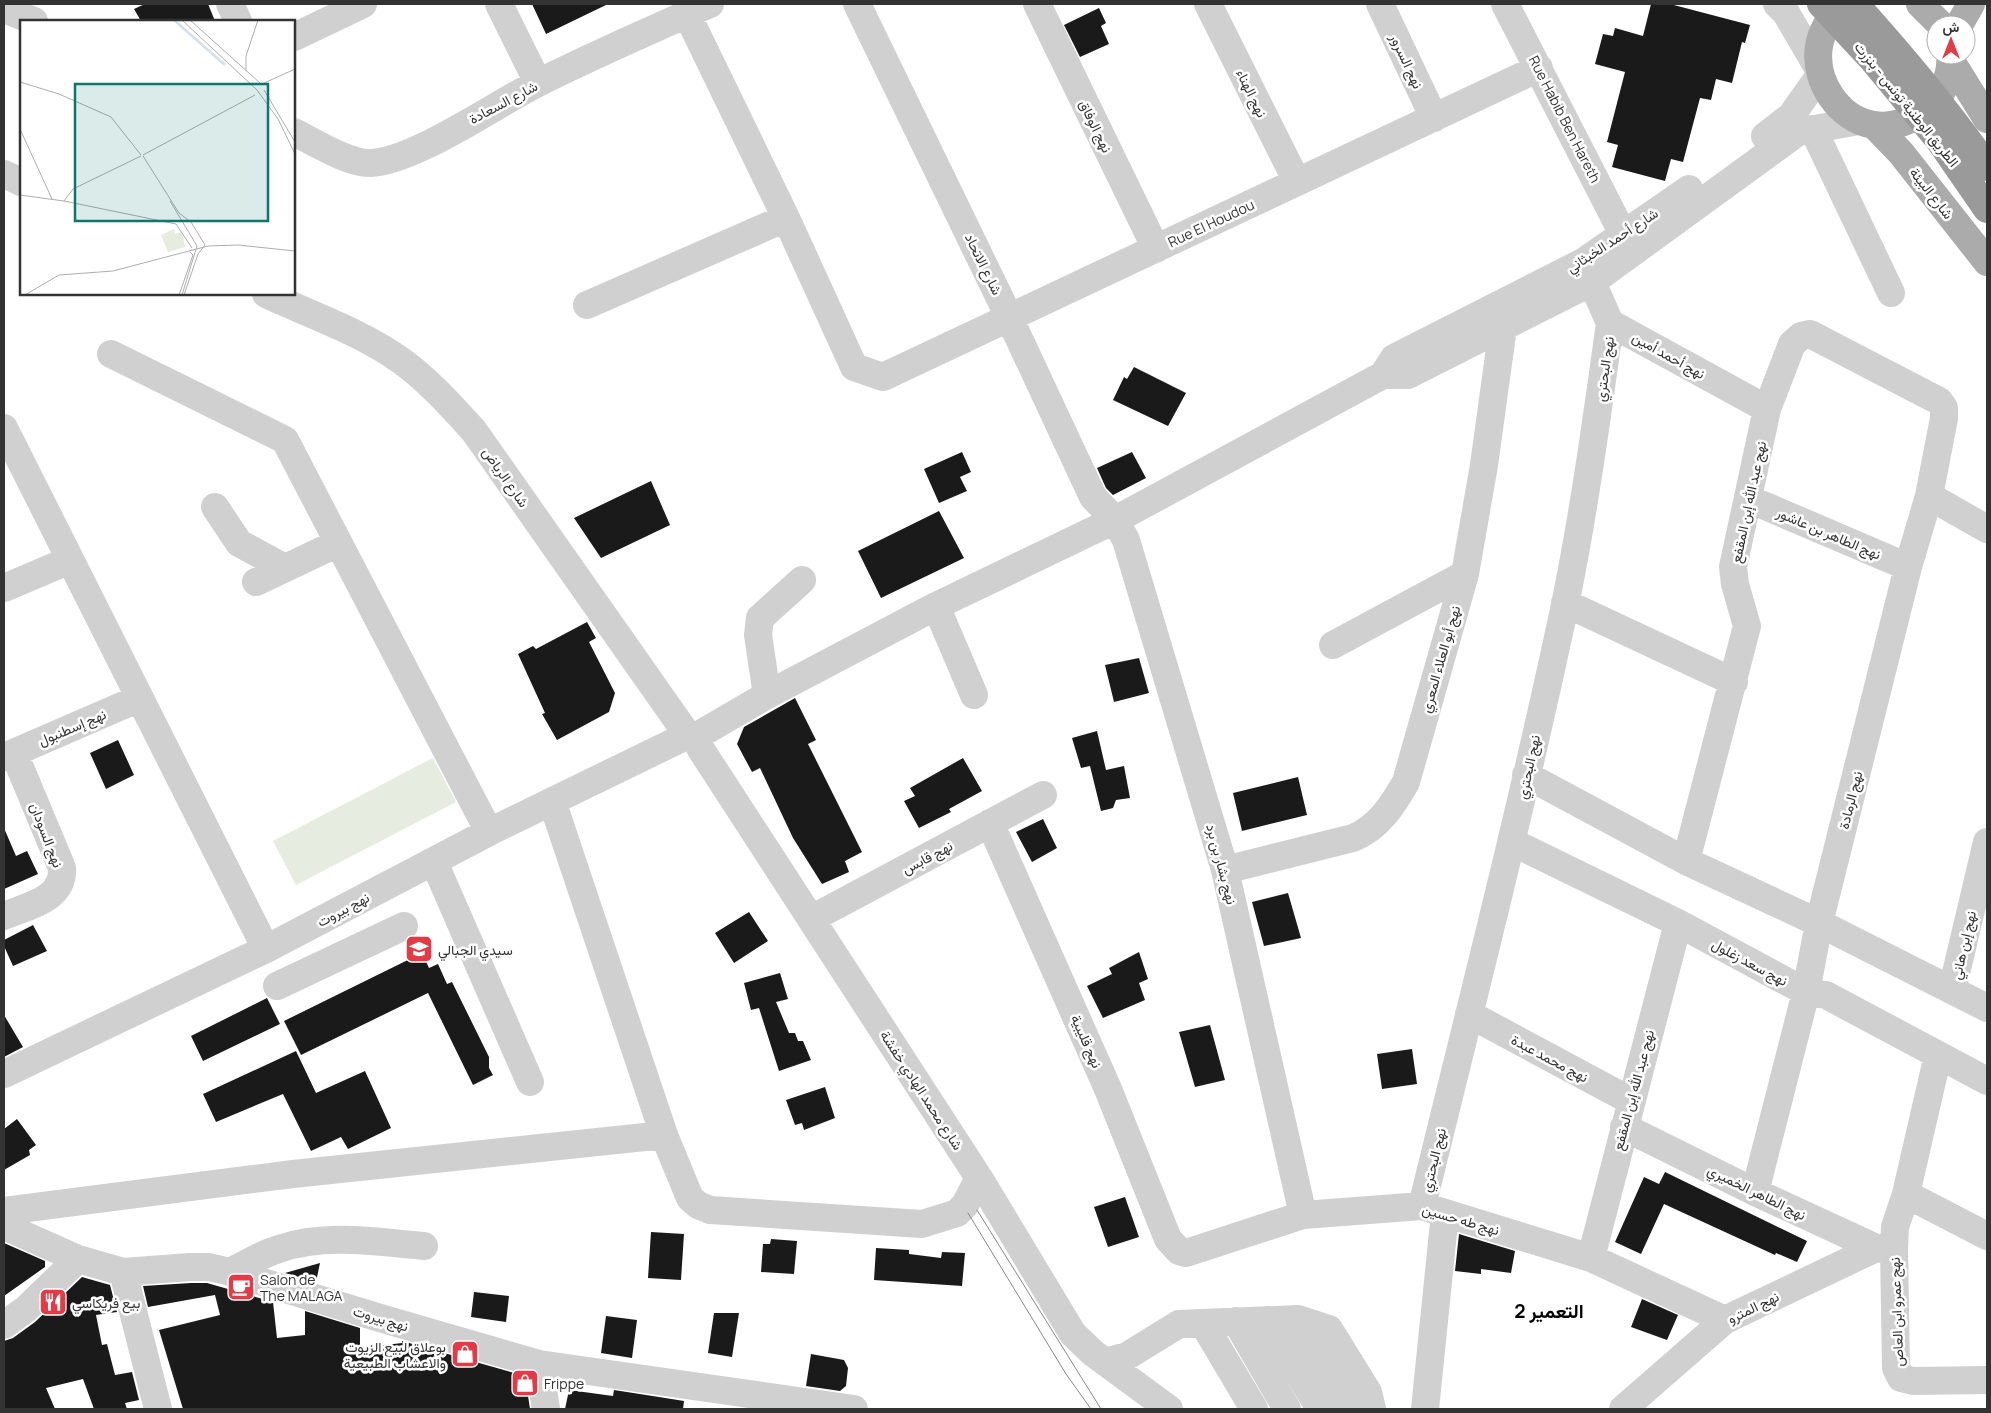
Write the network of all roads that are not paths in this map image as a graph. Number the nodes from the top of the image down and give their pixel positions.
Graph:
1 (230, 4) edge
2 (363, 4) edge
3 (500, 4) edge
4 (857, 4) edge
5 (1037, 4) edge
6 (1208, 4) edge
7 (1380, 4) edge
8 (1505, 4) edge
9 (1777, 4) edge
10 (1821, 4) edge
11 (1850, 4) edge
12 (1855, 4) edge
13 (1928, 4) edge
14 (1971, 4) edge
15 (4, 9) edge
16 (699, 9) edge
17 (1934, 15) edge
18 (1965, 15) edge
19 (32, 20) edge
20 (238, 20) edge
21 (295, 37) edge
22 (1949, 65) edge
23 (1954, 65) edge
24 (1539, 68) junction
25 (1819, 72) junction
26 (538, 83) junction
27 (1434, 118) junction
28 (1987, 119) edge
29 (1867, 123) junction
30 (1813, 129) junction
31 (295, 132) edge
32 (1987, 168) edge
33 (4, 174) edge
34 (20, 182) edge
35 (1297, 182) junction
36 (1987, 209) edge
37 (786, 218) junction
38 (1623, 234) junction
39 (1156, 249) junction
40 (1987, 262) edge
41 (1592, 282) junction
42 (1891, 293) dead end
43 (268, 295) edge
44 (587, 306) dead end
45 (1009, 317) junction
46 (1610, 323) junction
47 (1503, 328) junction
48 (110, 354) dead end
49 (1383, 375) junction
50 (1944, 408) joint
51 (1768, 409) junction
52 (4, 428) edge
53 (1930, 496) junction
54 (1749, 499) junction
55 (215, 507) dead end
56 (1115, 520) junction
57 (1987, 529) edge
58 (338, 543) junction
59 (70, 560) junction
60 (1908, 567) junction
61 (285, 568) junction
62 (1465, 574) junction
63 (802, 580) dead end
64 (256, 582) dead end
65 (4, 588) edge
66 (1565, 603) junction
67 (936, 606) junction
68 (1333, 645) dead end
69 (1734, 682) junction
70 (767, 695) junction
71 (974, 695) dead end
72 (140, 698) junction
73 (692, 738) junction
74 (9, 755) edge
75 (1526, 775) junction
76 (1043, 795) dead end
77 (552, 801) junction
78 (990, 823) junction
79 (488, 832) junction
80 (1512, 842) junction
81 (1987, 842) edge
82 (1686, 861) junction
83 (434, 862) junction
84 (1225, 870) junction
85 (369, 895) junction
86 (4, 916) edge
87 (811, 919) junction
88 (1678, 923) junction
89 (1819, 923) junction
90 (266, 949) junction
91 (277, 986) dead end
92 (1952, 990) junction
93 (1806, 992) junction
94 (1987, 1008) edge
95 (1469, 1014) junction
96 (1938, 1055) junction
97 (4, 1074) edge
98 (1987, 1081) edge
99 (530, 1082) dead end
100 (1631, 1101) junction
101 (1624, 1127) junction
102 (664, 1135) junction
103 (979, 1178) junction
104 (1755, 1192) junction
105 (1906, 1194) junction
106 (1433, 1210) junction
107 (4, 1211) edge
108 (1303, 1215) junction
109 (4, 1226) edge
110 (1987, 1236) edge
111 (424, 1246) dead end
112 (1885, 1248) junction
113 (1186, 1253) joint
114 (1590, 1258) junction
115 (78, 1259) junction
116 (123, 1272) junction
117 (230, 1272) junction
118 (1725, 1320) junction
119 (1243, 1321) junction
120 (4, 1325) edge
121 (1149, 1342) junction
122 (1105, 1362) junction
123 (539, 1364) junction
124 (1987, 1380) edge
125 (1138, 1386) junction
126 (158, 1409) edge
127 (546, 1409) edge
128 (854, 1409) edge
129 (1169, 1409) edge
130 (1236, 1409) edge
131 (1254, 1409) edge
132 (1270, 1409) edge
133 (1287, 1409) edge
134 (1306, 1409) edge
135 (1320, 1409) edge
136 (1337, 1409) edge
137 (1351, 1409) edge
138 (1372, 1409) edge
139 (1425, 1409) edge
140 (1623, 1409) edge

1 - 20 street
2 - 21 street
3 - 26 street
4 - 45 street, شارع الاتحاد
5 - 39 street, نهج الوفاق
6 - 35 street, نهج الهناء
7 - 27 street, نهج السرور
8 - 24 street, Rue Habib Ben Hareth
9 - 25 street
10 - 36 highway, الطريق الوطنية تونس - بنزرت, bridge
11 - 25 main road
12 - 32 highway, الطريق الوطنية تونس - بنزرت, bridge
13 - 17 main road
14 - 18 main road
15 - 19 street
16 - 26 street, شارع السعادة
16 - 37 street
22 - 29 main road
23 - 28 main road
24 - 27 street, Rue El Houdou
24 - 38 street, Rue Habib Ben Hareth
25 - 29 main road, شارع البيئة
25 - 38 street, شارع أحمد الخبثاني
26 - 31 street, شارع السعادة
27 - 35 street, Rue El Houdou
29 - 30 street
29 - 40 main road, شارع البيئة
30 - 41 street
30 - 42 street
33 - 34 street
35 - 39 street, Rue El Houdou
37 - 44 street
37 - 45 street, Rue El Houdou
38 - 49 street, شارع أحمد الخبثاني
39 - 45 street, Rue El Houdou
41 - 46 street
41 - 47 street
43 - 73 street, شارع الرياض
45 - 56 street, شارع الاتحاد
46 - 51 street, نهج أحمد أمين
46 - 66 street, نهج البحتري
47 - 49 street
47 - 62 street, نهج أبو العلاء المعري
48 - 58 street
49 - 56 street, نهج بيروت
50 - 51 street, نهج عبد الله إبن المقفع
50 - 53 street, نهج الرمادة
51 - 54 street, نهج عبد الله إبن المقفع
52 - 59 street
53 - 57 street
53 - 60 street, نهج الرمادة
54 - 60 street, نهج الطاهر بن عاشور
54 - 69 street, نهج عبد الله إبن المقفع
55 - 61 street
56 - 67 street, نهج بيروت
56 - 84 street, نهج بشار بن برد
58 - 61 street
58 - 79 street
59 - 65 street
59 - 72 street
60 - 89 street, نهج الرمادة
61 - 64 street
62 - 68 street
62 - 84 street, نهج أبو العلاء المعري
63 - 70 street
66 - 69 street
66 - 75 street, نهج البحتري
67 - 70 street, نهج بيروت
67 - 71 street
69 - 82 street, نهج عبد الله إبن المقفع
70 - 73 street, نهج بيروت
72 - 74 street, نهج إسطنبول
72 - 90 street
73 - 77 street, نهج بيروت
73 - 87 street, شارع محمد الهادي خفشة
74 - 86 street, نهج السودان
75 - 80 street, نهج البحتري
75 - 82 street
76 - 78 street, نهج قابس
77 - 79 street, نهج بيروت
77 - 102 street
78 - 87 street, نهج قابس
78 - 113 street, نهج قليبية
79 - 83 street, نهج بيروت
80 - 88 street, نهج سعد زغلول
80 - 95 street, نهج البحتري
81 - 92 street, نهج إبن هاني
82 - 89 street
83 - 85 street, نهج بيروت
83 - 99 street
84 - 108 street, نهج بشار بن برد
85 - 90 street, نهج بيروت
85 - 91 street
87 - 103 street, شارع محمد الهادي خفشة
88 - 93 street, نهج سعد زغلول
88 - 100 street, نهج عبد الله إبن المقفع
89 - 92 street
89 - 93 street, نهج الرمادة
90 - 97 street, نهج بيروت
92 - 94 street
93 - 96 street, نهج سعد زغلول
93 - 104 street, نهج الرمادة
95 - 100 street, نهج محمد عبدة
95 - 106 street, نهج البحتري
96 - 98 street, نهج سعد زغلول
96 - 105 street
100 - 101 street, نهج عبد الله إبن المقفع
101 - 104 street, نهج الطاهر الخميري
101 - 114 street, نهج عبد الله إبن المقفع
102 - 103 street
102 - 107 street
103 - 122 street, شارع محمد الهادي خفشة
104 - 112 street, نهج الطاهر الخميري
105 - 110 street
105 - 112 street
106 - 108 street, نهج طه حسين
106 - 114 street, نهج طه حسين
106 - 139 street, نهج البحتري
108 - 113 street, نهج طه حسين
109 - 115 street, نهج بيروت
111 - 117 street
112 - 118 street, نهج المترو
112 - 124 street, نهج عمرو ابن العاص
114 - 118 street, نهج طه حسين
115 - 116 street, نهج بيروت
115 - 120 street
116 - 117 street, نهج بيروت
116 - 126 street
117 - 123 street, نهج بيروت
118 - 140 street, نهج المترو
119 - 121 street
119 - 130 street
119 - 131 street
119 - 132 street
119 - 133 street
119 - 134 street
119 - 135 street
119 - 136 street
119 - 137 street
119 - 138 street
121 - 122 street
121 - 125 street
122 - 125 street, شارع محمد الهادي خفشة
123 - 127 street
123 - 128 street, نهج بيروت
125 - 129 street, شارع محمد الهادي خفشة

